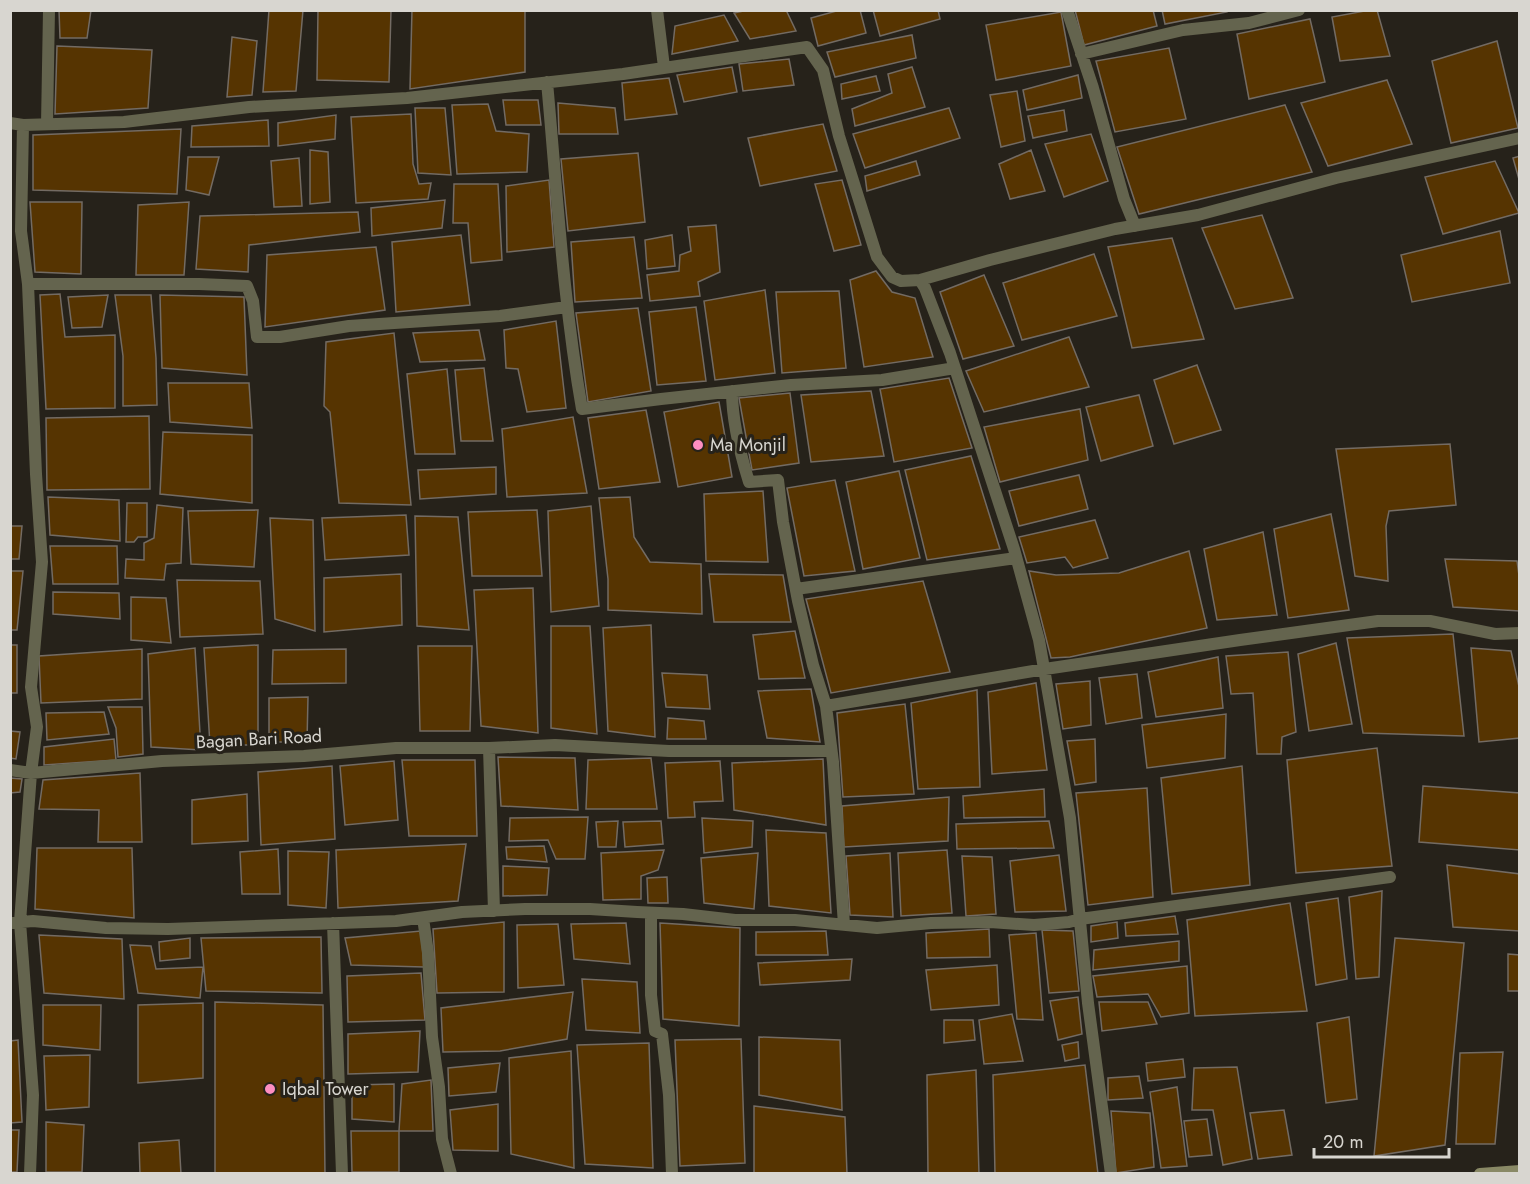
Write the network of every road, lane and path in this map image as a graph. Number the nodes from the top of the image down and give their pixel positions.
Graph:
1 (49, 10) edge
2 (657, 10) edge
3 (1067, 10) edge
4 (1299, 10) edge
5 (1081, 54) junction
6 (664, 67) junction
7 (547, 82) junction
8 (17, 124) edge
9 (47, 124) junction
10 (1520, 138) edge
11 (1134, 226) junction
12 (920, 280) junction
13 (28, 284) junction
14 (567, 307) junction
15 (955, 368) junction
16 (732, 392) junction
17 (1017, 558) junction
18 (796, 589) junction
19 (1520, 633) edge
20 (1045, 669) junction
21 (826, 706) junction
22 (489, 748) junction
23 (831, 751) junction
24 (10, 770) edge
25 (31, 773) junction
26 (1390, 877) dead end
27 (494, 911) junction
28 (651, 913) junction
29 (423, 918) junction
30 (1080, 919) junction
31 (15, 922) edge
32 (333, 923) junction
33 (844, 925) junction
34 (1520, 1171) edge
35 (30, 1173) edge
36 (342, 1173) edge
37 (451, 1173) edge
38 (672, 1173) edge
39 (1111, 1173) edge
40 (1480, 1173) edge

1 - 9 street
2 - 6 street
3 - 5 street
4 - 5 street
5 - 11 street
6 - 7 street
6 - 12 street
7 - 9 street
7 - 14 street
8 - 9 street
8 - 13 street
10 - 11 street
11 - 12 street
12 - 15 street
13 - 14 street
13 - 25 street
14 - 16 street
15 - 16 street
15 - 17 street
16 - 18 street
17 - 18 street
17 - 20 street
18 - 21 street
19 - 20 street
20 - 21 street
20 - 30 street
21 - 23 street
22 - 23 street, Bagan Bari Road
22 - 25 street, Bagan Bari Road
22 - 27 street
23 - 33 street
24 - 25 street, Bagan Bari Road
25 - 31 street
26 - 30 street
27 - 28 street
27 - 29 street
28 - 33 street
28 - 38 street
29 - 32 street
29 - 37 street
30 - 33 street
30 - 39 street
31 - 32 street
31 - 35 street
32 - 36 street
34 - 40 street

